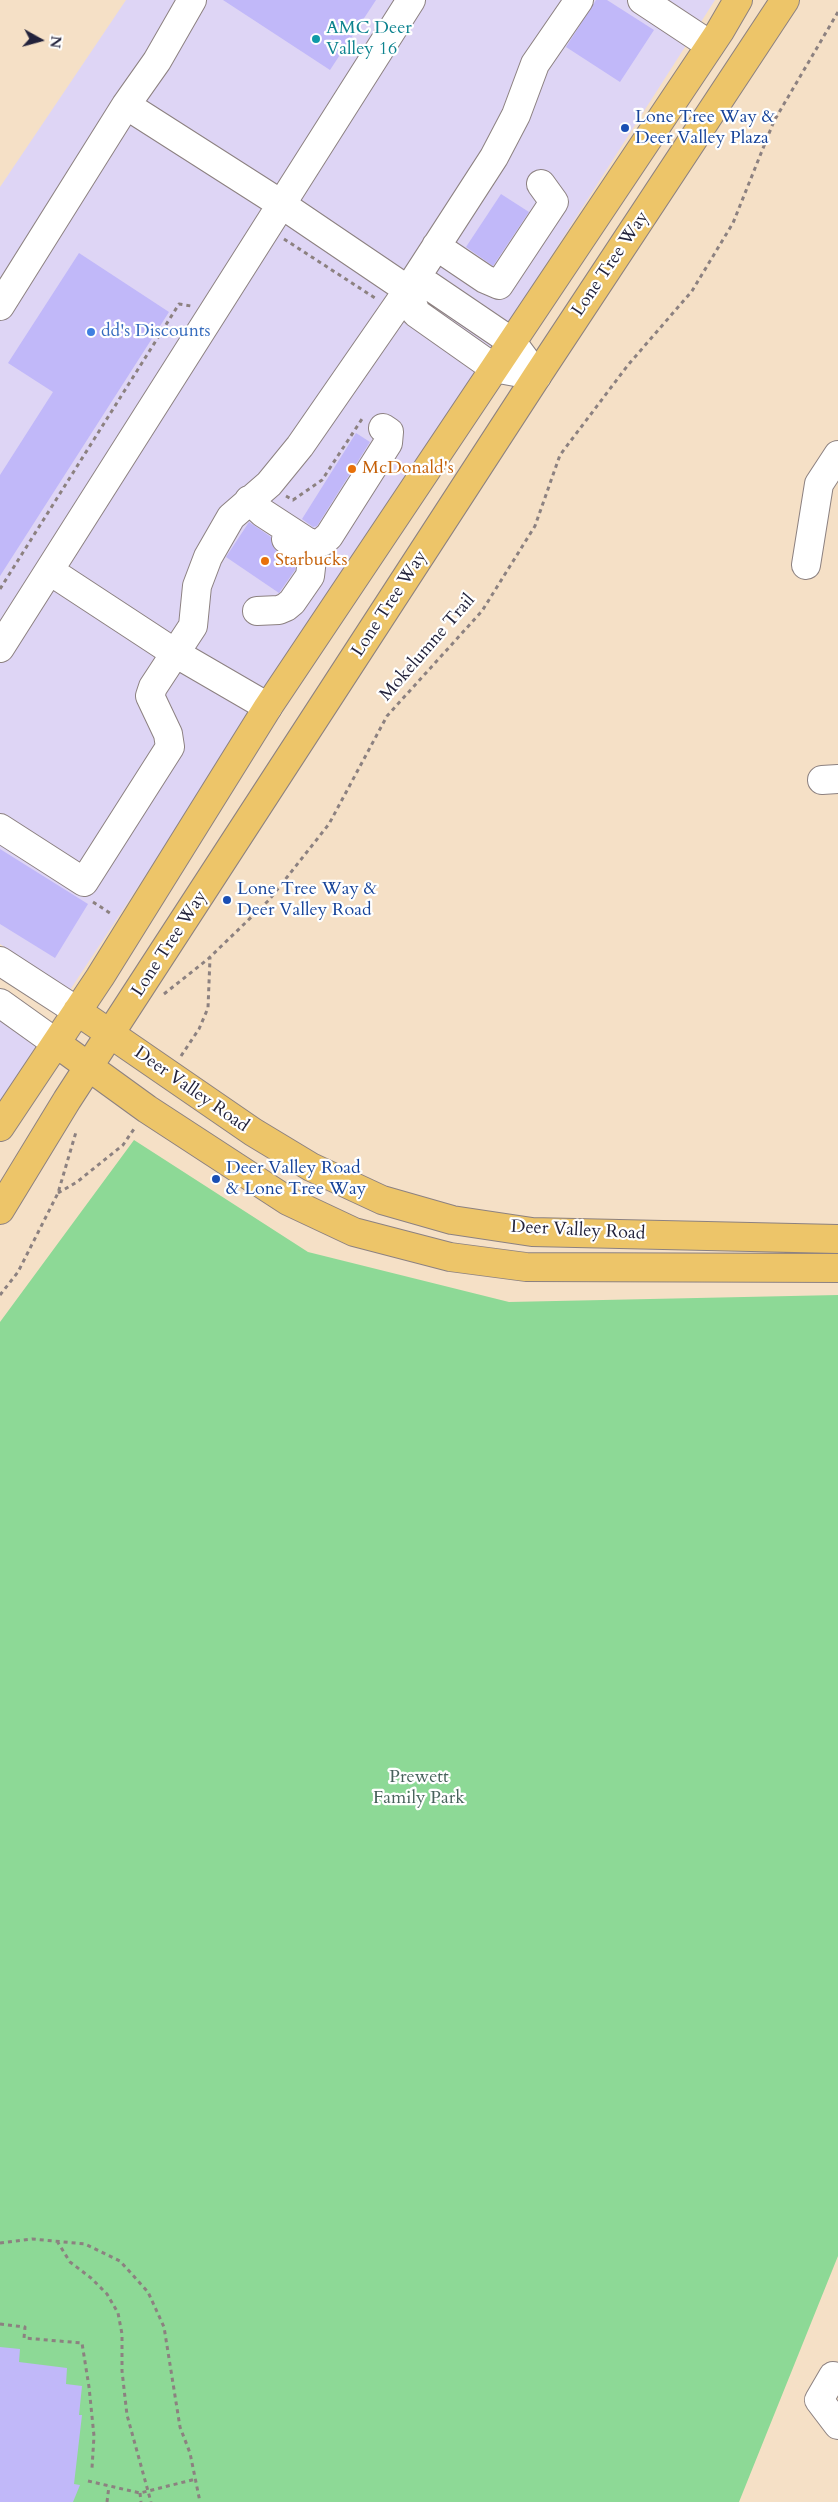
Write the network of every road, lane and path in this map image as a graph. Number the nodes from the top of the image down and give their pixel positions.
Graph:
1 (192, 0) edge
2 (410, 0) edge
3 (579, 0) edge
4 (642, 0) edge
5 (738, 0) edge
6 (785, 0) edge
7 (838, 13) edge
8 (710, 46) junction
9 (126, 105) junction
10 (541, 184) dead end
11 (276, 212) junction
12 (436, 246) junction
13 (408, 290) junction
14 (0, 306) edge
15 (190, 306) dead end
16 (392, 314) junction
17 (512, 342) junction
18 (494, 368) junction
19 (537, 376) junction
20 (373, 422) joint
21 (838, 456) edge
22 (249, 506) junction
23 (806, 564) dead end
24 (50, 571) junction
25 (0, 589) edge
26 (257, 611) dead end
27 (0, 648) edge
28 (176, 652) junction
29 (268, 708) junction
30 (0, 828) edge
31 (210, 958) junction
32 (0, 961) edge
33 (162, 995) dead end
34 (0, 1003) edge
35 (77, 1011) junction
36 (111, 1034) junction
37 (56, 1043) junction
38 (89, 1067) junction
39 (168, 1075) junction
40 (147, 1109) junction
41 (0, 1126) edge
42 (77, 1128) dead end
43 (58, 1193) junction
44 (0, 1210) edge
45 (838, 1239) edge
46 (838, 1268) edge
47 (0, 1295) edge
48 (57, 2240) junction
49 (0, 2243) edge
50 (0, 2324) edge
51 (838, 2377) edge
52 (838, 2425) edge
53 (92, 2468) dead end
54 (196, 2479) junction
55 (88, 2481) dead end
56 (109, 2486) junction
57 (149, 2491) junction
58 (140, 2493) junction
59 (107, 2502) edge
60 (141, 2502) edge
61 (151, 2502) edge
62 (200, 2502) edge

1 - 9 street
2 - 11 street
3 - 12 street
4 - 8 street
5 - 8 main road
6 - 19 main road, Lone Tree Way
7 - 31 path, Mokelumne Trail
8 - 17 main road
9 - 11 street
9 - 14 street
10 - 12 street
11 - 13 street
11 - 16 path
11 - 24 street
12 - 13 street
13 - 16 street
13 - 17 street
13 - 18 street
15 - 25 path
16 - 22 street
17 - 18 main road
17 - 19 street
18 - 19 street
18 - 29 main road
19 - 36 main road, Lone Tree Way
20 - 22 path
20 - 22 street
21 - 23 street
22 - 26 street
22 - 28 street
24 - 27 street
24 - 28 street
28 - 29 street
28 - 30 street
29 - 35 main road
31 - 33 path, Mokelumne Trail
31 - 39 path
32 - 35 street, Deer Valley Road
34 - 37 street, Deer Valley Road
35 - 36 main road, Deer Valley Road
35 - 37 main road
36 - 38 main road, Lone Tree Way
36 - 39 main road, Deer Valley Road
37 - 38 main road, Deer Valley Road
37 - 41 main road
38 - 40 main road, Deer Valley Road
38 - 44 main road, Lone Tree Way
39 - 45 main road, Deer Valley Road
40 - 43 path
40 - 46 main road, Deer Valley Road
42 - 43 path
43 - 47 path
48 - 49 path
48 - 54 path
48 - 57 path
50 - 53 path
51 - 52 street
54 - 57 path
54 - 62 path
55 - 56 path
56 - 58 path
56 - 59 path
57 - 58 path
57 - 61 path
58 - 60 path

